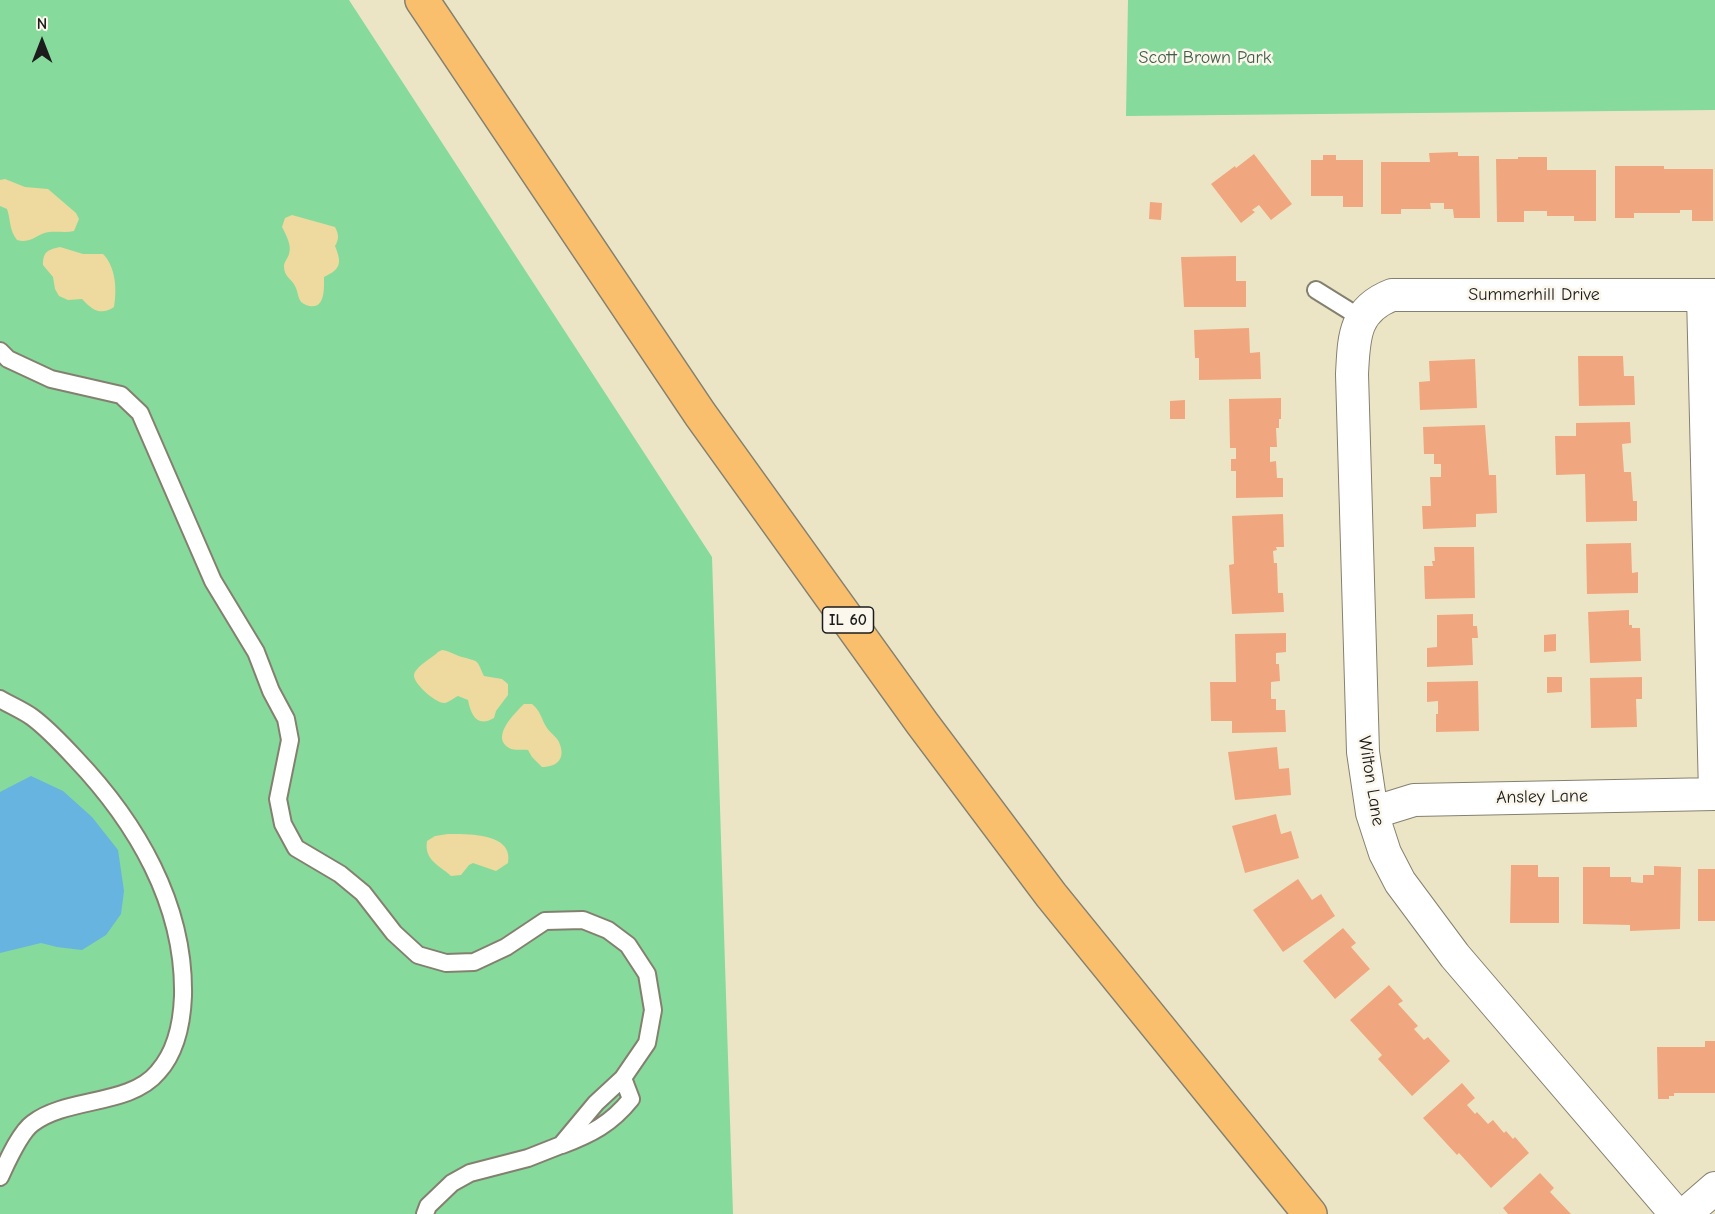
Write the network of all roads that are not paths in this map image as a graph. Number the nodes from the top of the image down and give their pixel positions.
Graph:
1 (422, 0) edge
2 (1316, 290) dead end
3 (1709, 295) edge
4 (1361, 318) junction
5 (0, 351) edge
6 (0, 699) edge
7 (1715, 794) edge
8 (1372, 813) junction
9 (623, 1078) junction
10 (561, 1145) junction
11 (0, 1177) edge
12 (1715, 1188) edge
13 (425, 1214) edge
14 (1310, 1214) edge
15 (1676, 1214) edge
16 (1685, 1214) edge

1 - 14 main road, IL 60
2 - 4 lane
3 - 4 street, Summerhill Drive
3 - 7 street
4 - 8 street, Wilton Lane
5 - 9 lane
6 - 11 lane
7 - 8 street, Ansley Lane
8 - 15 street, Wilton Lane
9 - 10 lane
9 - 10 lane
10 - 13 lane
12 - 16 street

